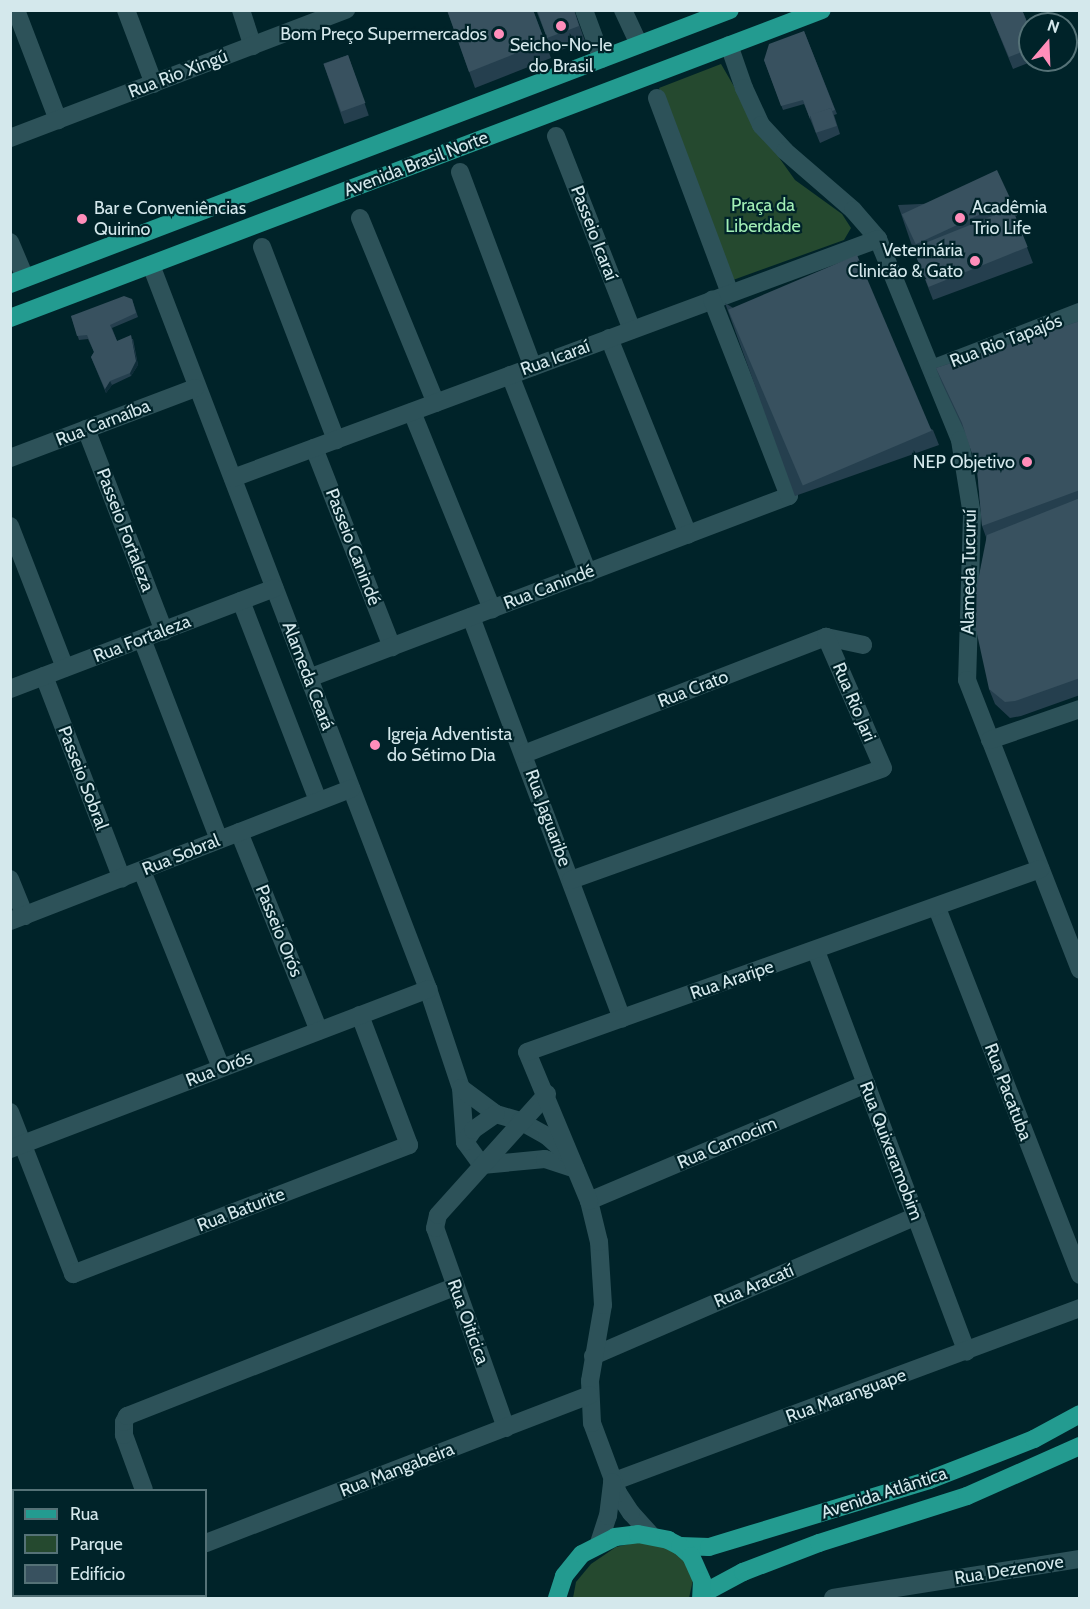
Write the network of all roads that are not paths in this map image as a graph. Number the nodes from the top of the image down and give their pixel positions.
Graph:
1 (16, 10) edge
2 (126, 10) edge
3 (241, 10) edge
4 (346, 10) edge
5 (584, 10) edge
6 (623, 10) edge
7 (729, 10) edge
8 (822, 10) edge
9 (639, 45) junction
10 (729, 45) junction
11 (254, 46) junction
12 (602, 59) junction
13 (154, 84) junction
14 (657, 98) dead end
15 (58, 120) junction
16 (556, 136) dead end
17 (10, 138) edge
18 (460, 172) dead end
19 (360, 218) dead end
20 (878, 239) junction
21 (10, 243) edge
22 (262, 247) dead end
23 (151, 265) junction
24 (18, 281) edge
25 (730, 293) junction
26 (712, 300) junction
27 (1080, 312) edge
28 (10, 318) edge
29 (632, 330) junction
30 (609, 338) junction
31 (533, 367) junction
32 (932, 369) junction
33 (510, 375) junction
34 (195, 387) junction
35 (436, 403) junction
36 (412, 412) junction
37 (86, 429) junction
38 (336, 440) junction
39 (314, 448) junction
40 (10, 458) edge
41 (233, 478) junction
42 (10, 526) edge
43 (688, 535) junction
44 (588, 573) junction
45 (274, 588) junction
46 (241, 601) junction
47 (492, 609) junction
48 (471, 617) junction
49 (164, 631) junction
50 (826, 637) junction
51 (142, 639) junction
52 (863, 645) dead end
53 (392, 647) junction
54 (65, 668) junction
55 (44, 676) junction
56 (309, 678) junction
57 (10, 689) edge
58 (1080, 709) edge
59 (990, 740) junction
60 (524, 754) junction
61 (351, 789) junction
62 (318, 801) junction
63 (239, 832) junction
64 (219, 840) junction
65 (1040, 869) junction
66 (142, 871) junction
67 (10, 879) edge
68 (122, 879) junction
69 (571, 880) junction
70 (937, 908) junction
71 (18, 919) edge
72 (816, 951) junction
73 (1080, 970) edge
74 (428, 989) junction
75 (360, 1015) junction
76 (622, 1019) junction
77 (319, 1031) junction
78 (221, 1068) junction
79 (866, 1084) junction
80 (461, 1088) junction
81 (547, 1094) junction
82 (10, 1112) edge
83 (496, 1114) junction
84 (520, 1121) junction
85 (465, 1142) junction
86 (17, 1146) edge
87 (573, 1163) junction
88 (482, 1165) junction
89 (589, 1201) junction
90 (916, 1216) junction
91 (1080, 1275) edge
92 (455, 1287) junction
93 (1080, 1308) edge
94 (967, 1352) junction
95 (593, 1356) junction
96 (589, 1395) junction
97 (1080, 1414) edge
98 (506, 1428) junction
99 (1080, 1446) edge
100 (612, 1482) junction
101 (143, 1489) edge
102 (652, 1536) junction
103 (207, 1543) edge
104 (599, 1543) junction
105 (681, 1546) junction
106 (1080, 1559) edge
107 (555, 1597) edge
108 (702, 1597) edge
109 (832, 1599) edge

1 - 15 street
2 - 13 street
3 - 11 street
4 - 11 street, Rua Rio Xingú
5 - 12 street
6 - 9 street
7 - 9 main road, Avenida Brasil Norte
8 - 10 main road, Avenida Brasil Norte
9 - 12 main road, Avenida Brasil Norte
10 - 20 street, Alameda Tucuruí
10 - 23 main road, Avenida Brasil Norte
11 - 13 street, Rua Rio Xingú
12 - 24 main road, Avenida Brasil Norte
13 - 15 street, Rua Rio Xingú
14 - 25 street
15 - 17 street, Rua Rio Xingú
16 - 29 street, Passeio Icaraí
18 - 31 street
19 - 35 street
20 - 25 street, Rua Icaraí
20 - 32 street, Alameda Tucuruí
21 - 24 street
22 - 38 street
23 - 28 main road, Avenida Brasil Norte
23 - 34 street, Alameda Ceará
25 - 26 street, Rua Icaraí
26 - 29 street, Rua Icaraí
26 - 43 street, Rua Canindé
27 - 32 street, Rua Rio Tapajós
29 - 30 street, Rua Icaraí
30 - 31 street, Rua Icaraí
30 - 43 street
31 - 33 street, Rua Icaraí
32 - 59 street, Alameda Tucuruí
33 - 35 street, Rua Icaraí
33 - 44 street
34 - 37 street, Rua Carnaíba
34 - 41 street, Alameda Ceará
35 - 36 street, Rua Icaraí
36 - 38 street, Rua Icaraí
36 - 47 street
37 - 40 street, Rua Carnaíba
37 - 49 street, Passeio Fortaleza
38 - 39 street, Rua Icaraí
39 - 41 street, Rua Icaraí
39 - 53 street, Passeio Canindé
41 - 45 street, Alameda Ceará
42 - 54 street
43 - 44 street, Rua Canindé
44 - 47 street, Rua Canindé
45 - 46 street, Rua Fortaleza
45 - 56 street, Alameda Ceará
46 - 49 street, Rua Fortaleza
46 - 62 street
47 - 48 street, Rua Canindé
48 - 53 street, Rua Canindé
48 - 60 street, Rua Jaguaribe
49 - 51 street, Rua Fortaleza
50 - 52 street
50 - 60 street, Rua Crato
50 - 69 street, Rua Rio Jari
51 - 54 street, Rua Fortaleza
51 - 64 street
53 - 56 street, Rua Canindé
54 - 55 street, Rua Fortaleza
55 - 57 street, Rua Fortaleza
55 - 68 street, Passeio Sobral
56 - 61 street, Alameda Ceará
58 - 59 street
59 - 65 street, Alameda Tucuruí
60 - 69 street, Rua Jaguaribe
61 - 62 street, Rua Sobral
61 - 74 street, Alameda Ceará
62 - 63 street, Rua Sobral
63 - 64 street, Rua Sobral
63 - 77 street, Passeio Orós
64 - 66 street, Rua Sobral
65 - 70 street, Rua Araripe
65 - 73 street, Alameda Tucuruí
66 - 68 street, Rua Sobral
66 - 78 street
67 - 71 street
68 - 71 street, Rua Sobral
69 - 76 street, Rua Jaguaribe
70 - 72 street, Rua Araripe
70 - 91 street, Rua Pacatuba
72 - 76 street, Rua Araripe
72 - 79 street, Rua Quixeramobim
74 - 75 street, Rua Orós
74 - 80 street, Alameda Ceará
75 - 77 street, Rua Orós
75 - 86 street, Rua Baturite
76 - 81 street, Rua Araripe
77 - 78 street, Rua Orós
78 - 86 street, Rua Orós
79 - 89 street, Rua Camocim
79 - 90 street, Rua Quixeramobim
80 - 83 street
80 - 85 street, Alameda Ceará
81 - 84 street
81 - 87 street
82 - 86 street
83 - 84 street
83 - 85 street
84 - 87 street
84 - 88 street
85 - 88 street
87 - 88 street
87 - 89 street
88 - 92 street, Rua Oiticica
89 - 95 street
90 - 94 street, Rua Quixeramobim
90 - 95 street, Rua Aracatí
92 - 98 street, Rua Oiticica
92 - 101 street
93 - 94 street, Rua Maranguape
94 - 100 street, Rua Maranguape
95 - 96 street
96 - 98 street, Rua Mangabeira
96 - 100 street
97 - 105 main road, Avenida Atlântica
98 - 103 street, Rua Mangabeira
99 - 108 main road, Avenida Atlântica
100 - 102 street
100 - 104 street
102 - 104 main road, Avenida Atlântica
102 - 105 main road, Avenida Atlântica
104 - 107 main road, Avenida Atlântica
105 - 108 main road, Avenida Atlântica
106 - 109 street, Rua Dezenove

